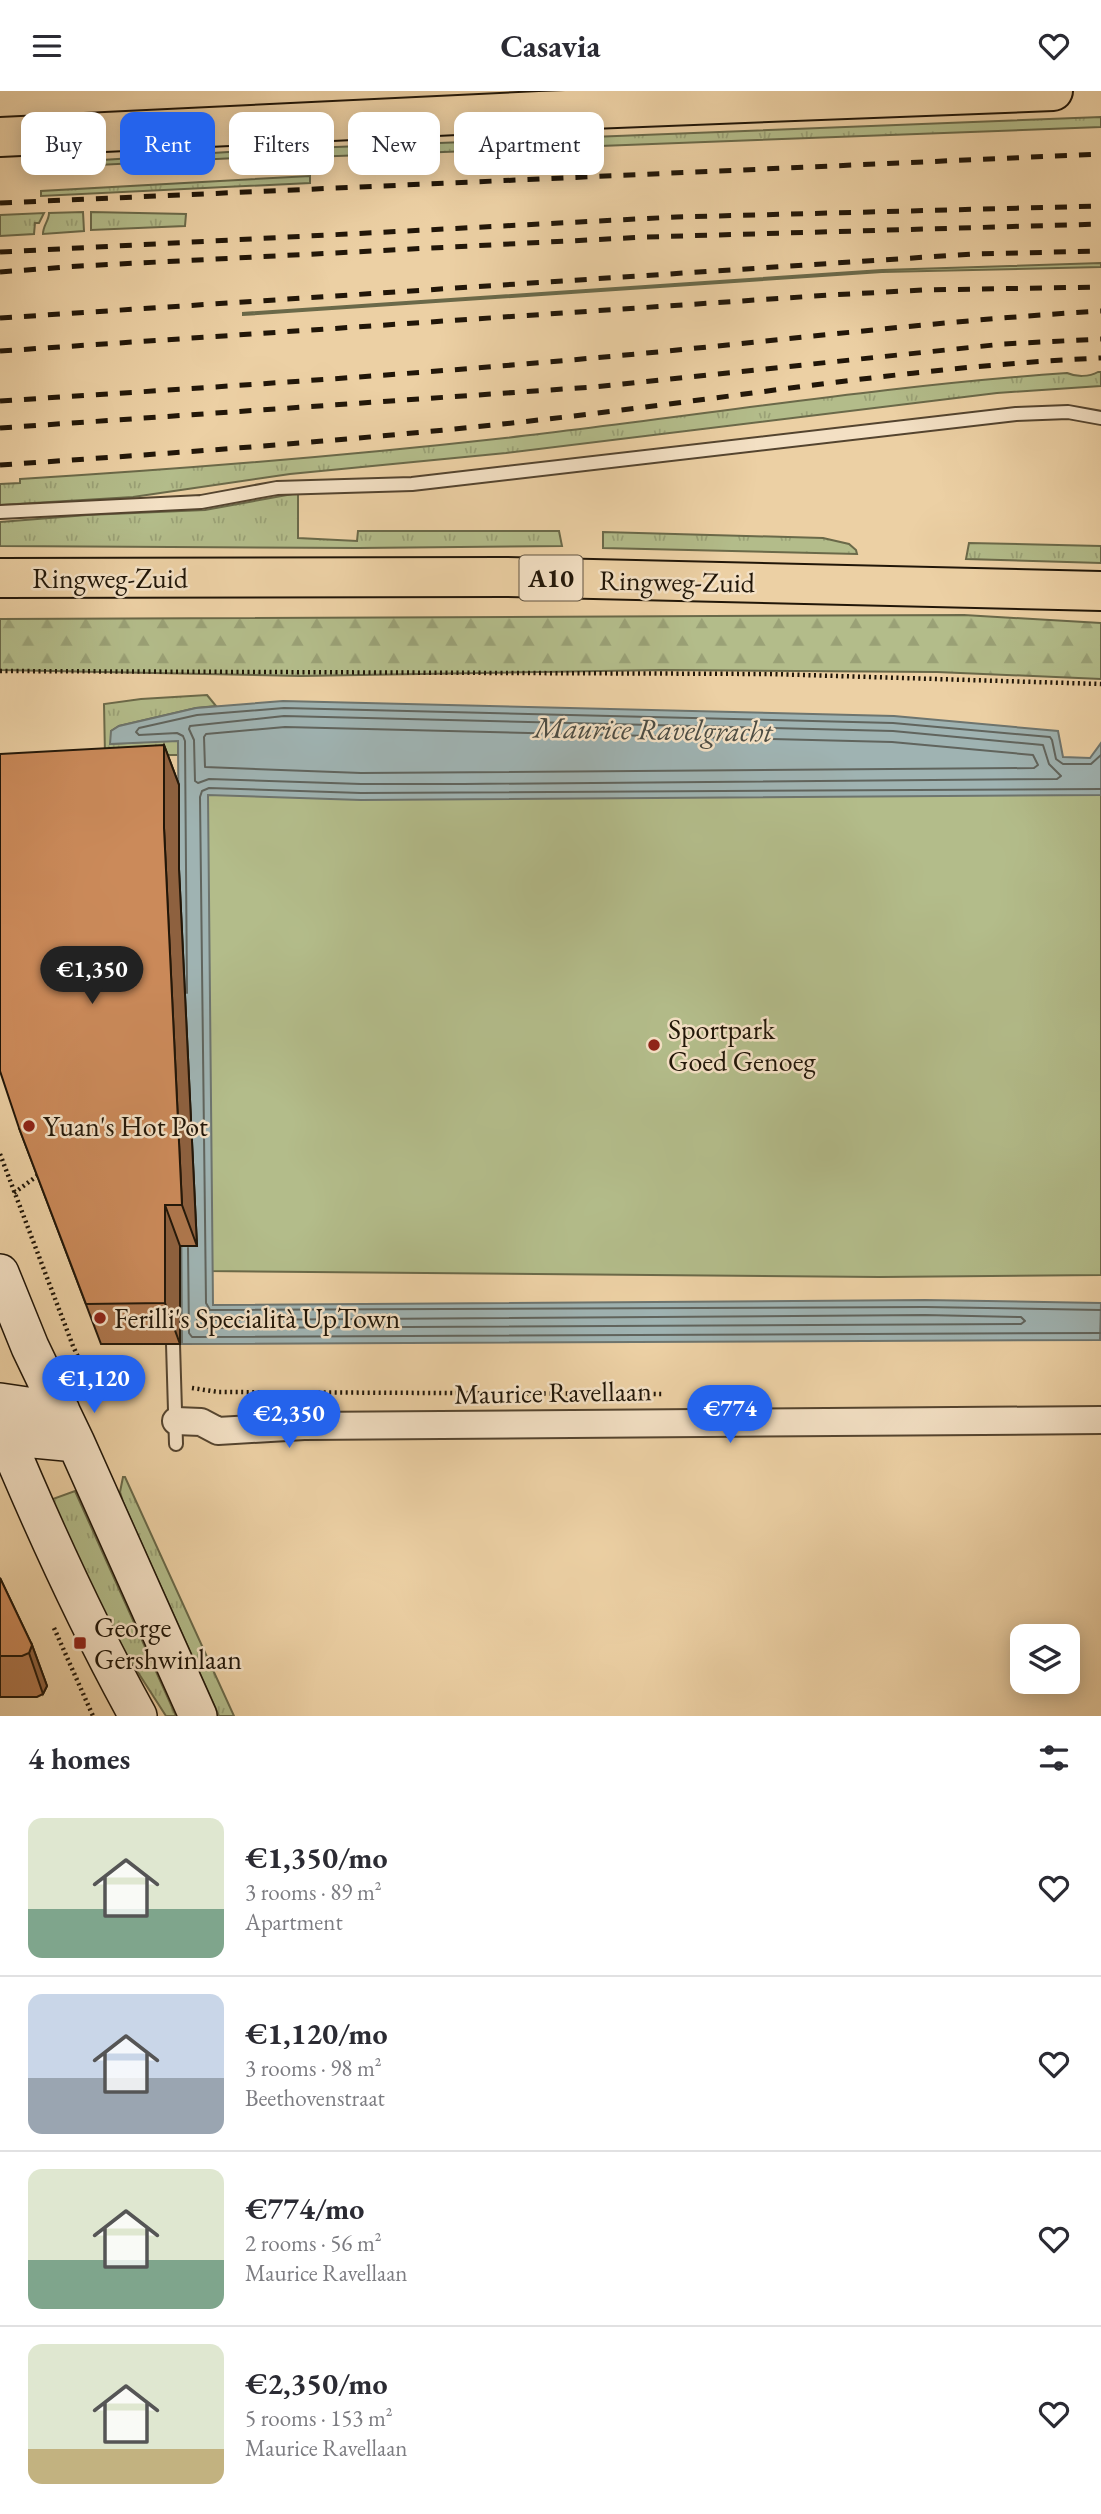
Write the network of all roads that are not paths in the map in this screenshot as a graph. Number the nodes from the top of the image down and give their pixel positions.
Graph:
1 (1053, 91) edge
2 (4, 137) edge
3 (1101, 418) edge
4 (0, 512) edge
5 (0, 578) edge
6 (1101, 591) edge
7 (0, 1273) edge
8 (173, 1344) dead end
9 (59, 1420) junction
10 (1101, 1420) edge
11 (1, 1425) edge
12 (176, 1433) joint
13 (138, 1716) edge
14 (198, 1716) edge

1 - 2 highway
3 - 4 lane
5 - 6 highway, Ringweg-Zuid / A10
7 - 9 main road
8 - 12 lane
9 - 11 main road
9 - 11 main road
9 - 14 main road
10 - 12 street, Maurice Ravellaan
11 - 13 main road

